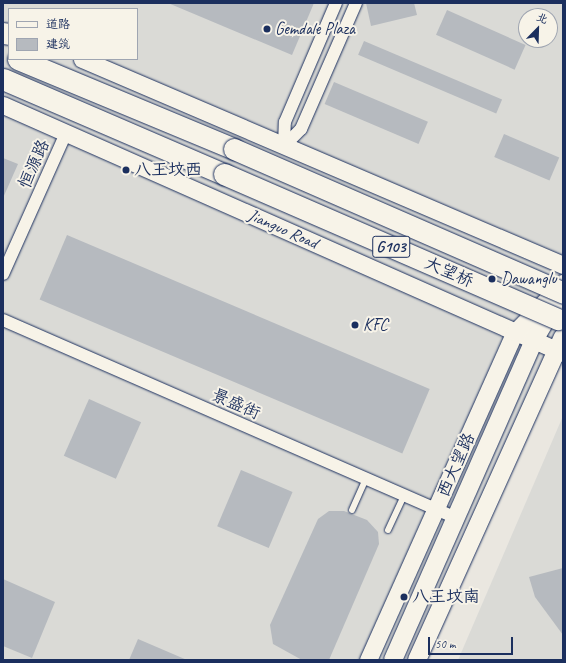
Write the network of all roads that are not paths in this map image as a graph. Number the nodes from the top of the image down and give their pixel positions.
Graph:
1 (336, 3) edge
2 (356, 3) edge
3 (20, 60) edge
4 (84, 60) edge
5 (3, 79) edge
6 (3, 105) edge
7 (66, 133) junction
8 (284, 146) junction
9 (563, 265) edge
10 (3, 274) edge
11 (563, 283) edge
12 (563, 292) edge
13 (3, 320) edge
14 (515, 332) junction
15 (561, 336) edge
16 (534, 340) junction
17 (366, 479) junction
18 (404, 495) junction
19 (437, 509) junction
20 (352, 510) dead end
21 (456, 518) junction
22 (388, 530) dead end
23 (368, 660) edge
24 (393, 660) edge
25 (417, 660) edge

1 - 8 street
2 - 8 street
3 - 12 highway, 大望桥 / G103, bridge
4 - 8 street
5 - 15 highway, 大望桥 / G103, bridge
6 - 7 street, Jianguo Road
7 - 10 street, 恒源路
7 - 14 street, Jianguo Road
8 - 9 street
11 - 14 street, 西大望路
12 - 16 main road, 西大望路
13 - 17 street, 景盛街
14 - 16 street, Jianguo Road
14 - 19 street, 西大望路
15 - 16 street, Jianguo Road
15 - 25 main road
16 - 21 main road, 西大望路
17 - 18 street, 景盛街
17 - 20 lane
18 - 19 street, 景盛街
18 - 22 lane
19 - 21 street, 景盛街
19 - 23 street, 西大望路
21 - 24 main road, 西大望路

